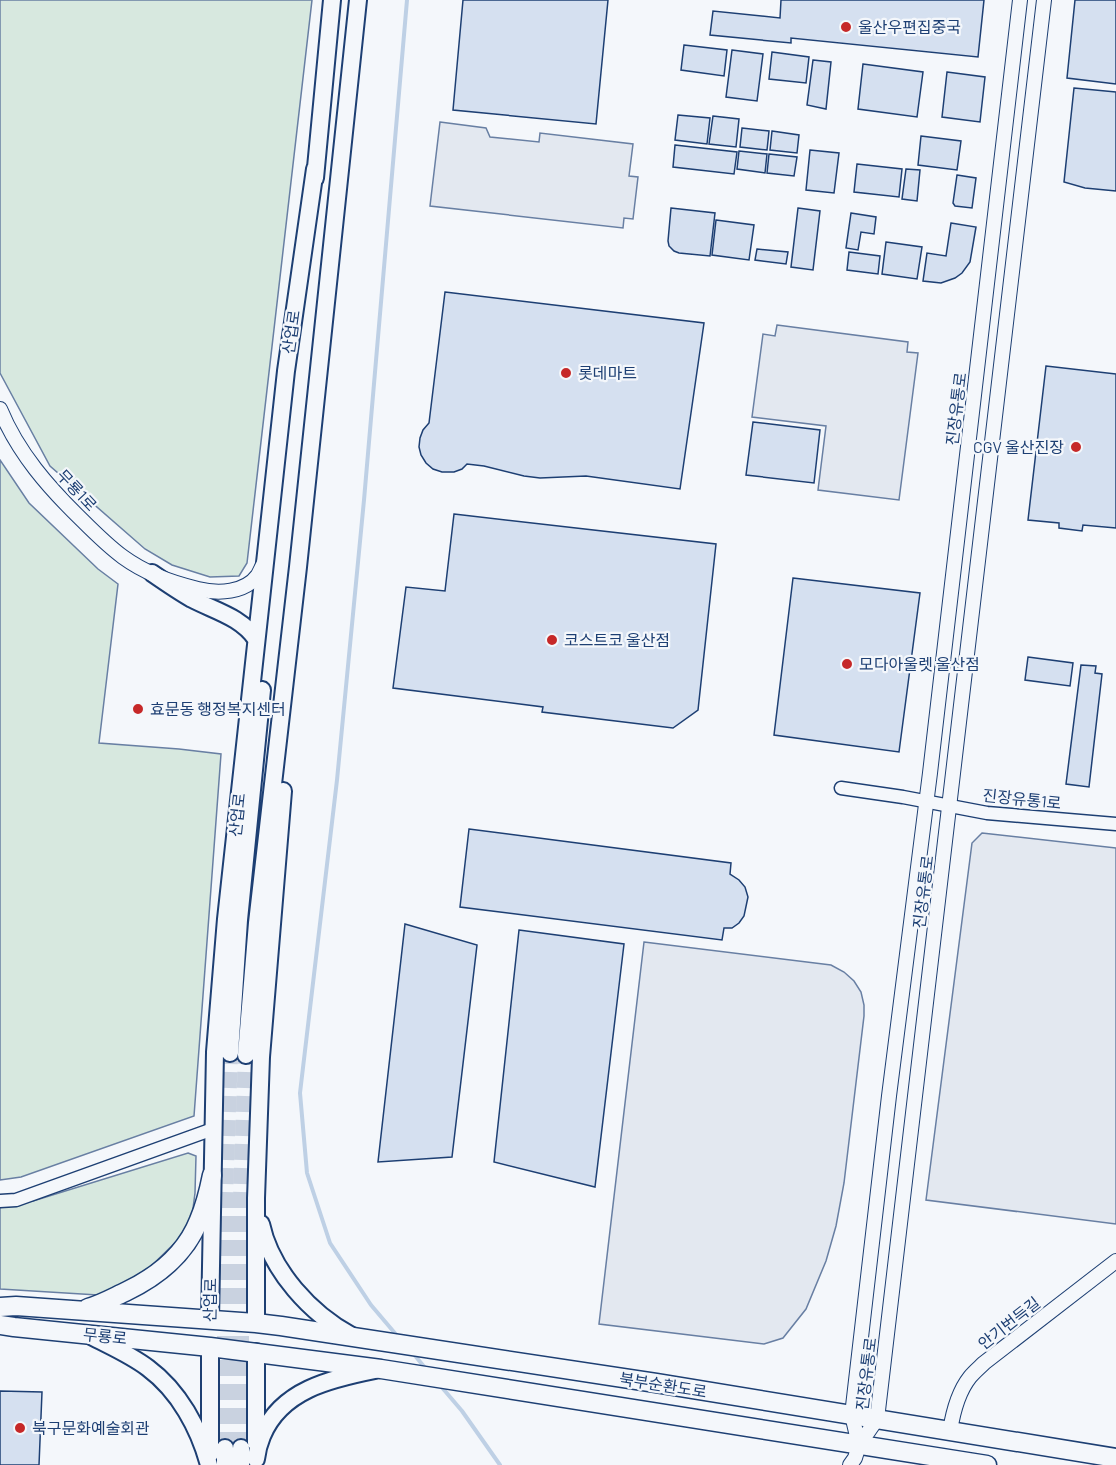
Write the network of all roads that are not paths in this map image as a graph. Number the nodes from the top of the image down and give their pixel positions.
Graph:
1 (332, 0) edge
2 (358, 0) edge
3 (1020, 0) edge
4 (1044, 0) edge
5 (315, 170) junction
6 (0, 410) edge
7 (264, 563) junction
8 (298, 567) junction
9 (152, 573) junction
10 (256, 639) junction
11 (841, 788) dead end
12 (926, 802) junction
13 (950, 807) junction
14 (1116, 824) edge
15 (213, 1129) junction
16 (212, 1175) junction
17 (256, 1198) junction
18 (0, 1202) edge
19 (1116, 1261) edge
20 (0, 1307) edge
21 (75, 1310) junction
22 (210, 1320) junction
23 (256, 1323) junction
24 (0, 1324) edge
25 (87, 1334) junction
26 (359, 1338) junction
27 (210, 1347) junction
28 (256, 1352) junction
29 (388, 1370) junction
30 (852, 1415) junction
31 (877, 1419) junction
32 (950, 1431) junction
33 (859, 1445) junction
34 (1116, 1458) edge
35 (241, 1459) edge
36 (210, 1465) edge
37 (850, 1465) edge
38 (987, 1465) edge

1 - 5 main road, 산업로
2 - 8 main road, 산업로
3 - 12 street, 진장유통로
4 - 13 street, 진장유통로
5 - 7 main road, 산업로
5 - 8 main road, 산업로
6 - 9 street, 무룡1로
7 - 9 street, 무룡1로
7 - 10 main road, 산업로
8 - 17 main road, 산업로
9 - 10 main road
10 - 15 main road, 산업로
11 - 12 street, 진장유통1로
12 - 13 street, 진장유통1로
12 - 30 street, 진장유통로
13 - 14 street, 진장유통1로
13 - 31 street, 진장유통로
15 - 16 main road, 산업로
15 - 18 street
16 - 21 main road
16 - 22 main road, 산업로
17 - 23 main road, 산업로
17 - 26 main road
19 - 32 street, 안기번득길
20 - 21 main road, 무룡로
21 - 22 main road, 무룡로
22 - 23 main road, 북부순환도로
22 - 27 main road, 산업로
23 - 26 main road, 북부순환도로
23 - 28 main road, 산업로
24 - 25 main road, 무룡로
25 - 27 main road, 무룡로
25 - 36 main road
26 - 30 main road, 북부순환도로
27 - 28 main road, 북부순환도로
27 - 36 main road, 산업로
28 - 29 main road, 북부순환도로
28 - 35 main road, 산업로
29 - 33 main road, 북부순환도로
29 - 35 main road
30 - 31 main road, 북부순환도로
30 - 33 street, 진장유통로
31 - 32 main road, 북부순환도로
31 - 33 street, 진장유통로
32 - 34 main road, 북부순환도로
33 - 37 street
33 - 38 main road, 북부순환도로

